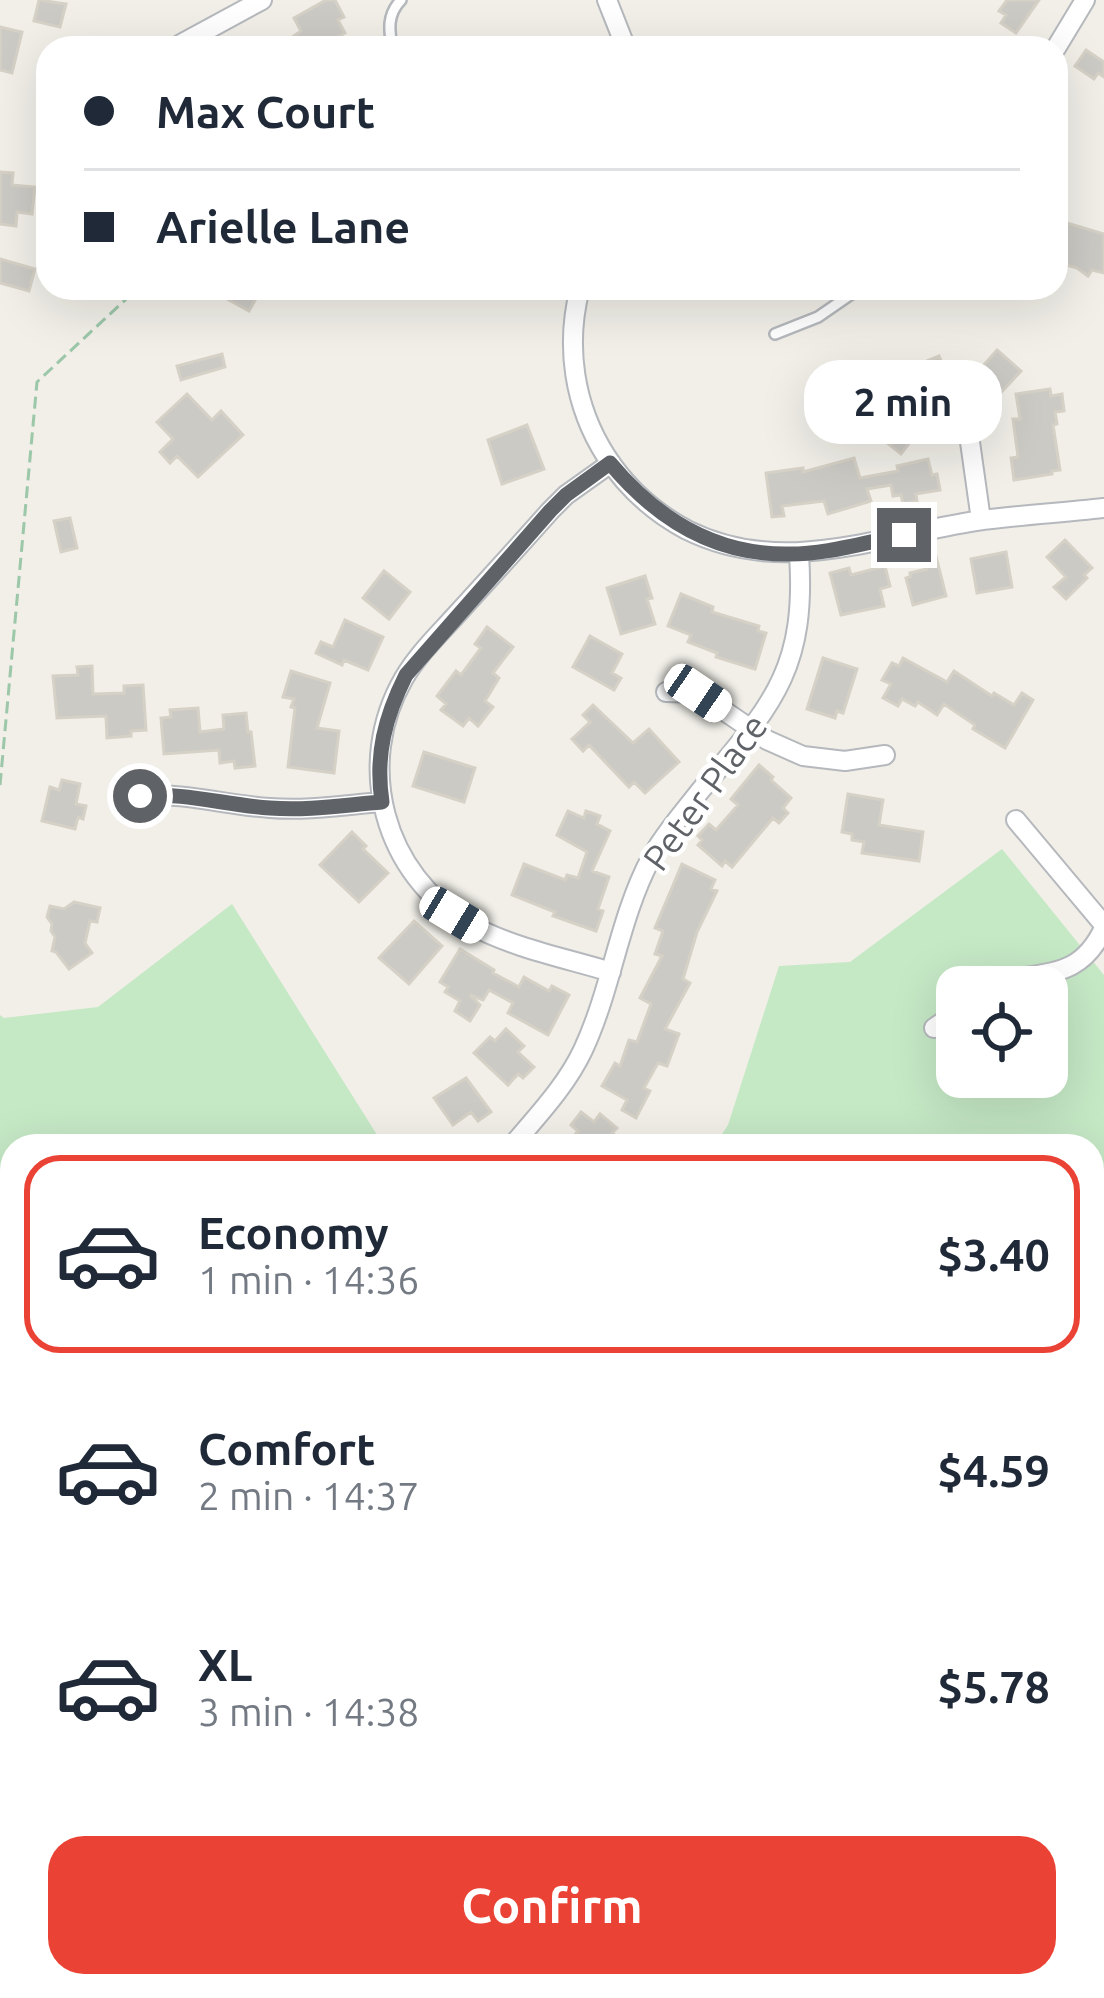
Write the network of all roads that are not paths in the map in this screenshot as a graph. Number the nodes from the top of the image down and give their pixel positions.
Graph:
1 (262, 0) edge
2 (401, 0) edge
3 (607, 0) edge
4 (1085, 0) edge
5 (196, 36) edge
6 (390, 36) edge
7 (621, 36) edge
8 (1063, 36) edge
9 (578, 300) edge
10 (842, 300) edge
11 (775, 334) dead end
12 (970, 442) dead end
13 (610, 463) junction
14 (1104, 508) edge
15 (981, 520) junction
16 (799, 554) junction
17 (666, 692) dead end
18 (751, 729) junction
19 (885, 755) dead end
20 (140, 796) dead end
21 (382, 802) junction
22 (1016, 820) dead end
23 (1104, 926) edge
24 (1068, 968) edge
25 (610, 972) junction
26 (523, 1134) edge

1 - 5 street
2 - 6 lane
3 - 7 street
4 - 8 street
9 - 13 street
10 - 11 lane
12 - 15 street
13 - 16 street
13 - 21 street
14 - 15 street
15 - 16 street
16 - 18 street, Peter Place
17 - 18 street
18 - 19 street
18 - 25 street, Peter Place
20 - 21 street
21 - 25 street
22 - 23 street
23 - 24 street
25 - 26 street, Peter Place

